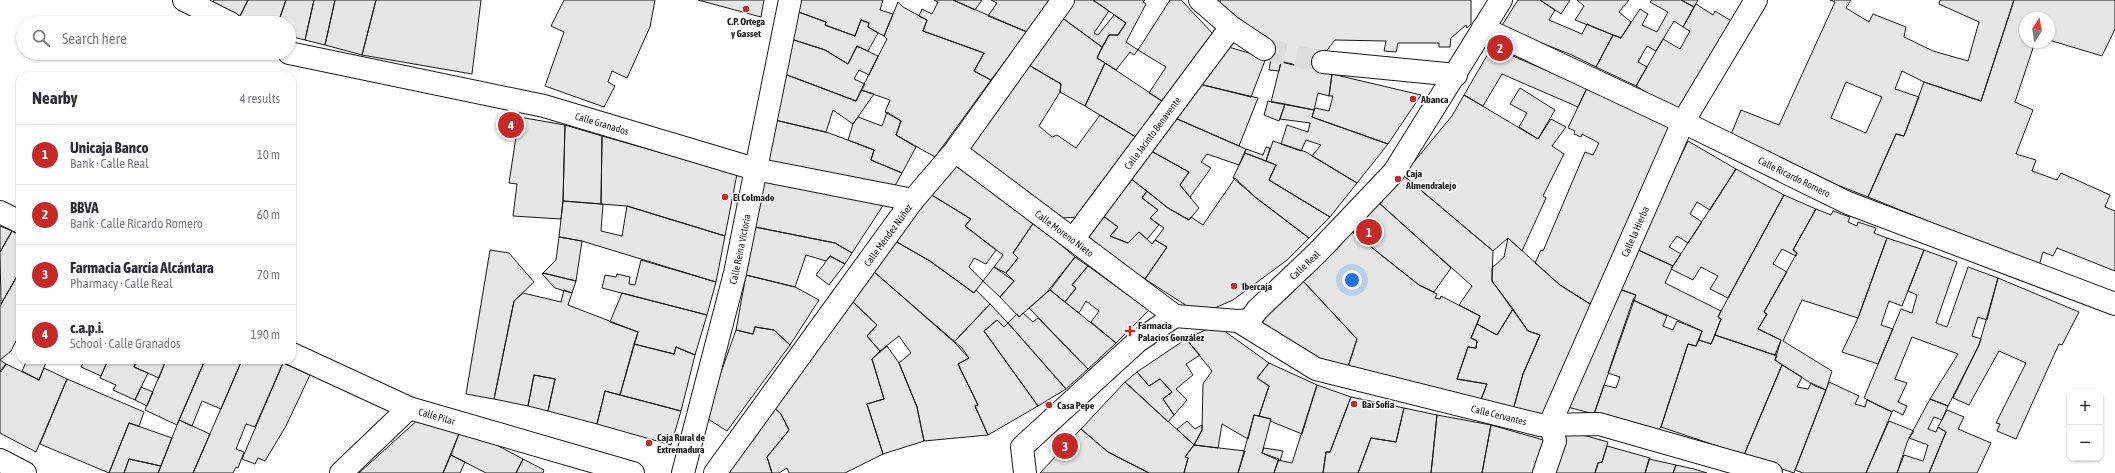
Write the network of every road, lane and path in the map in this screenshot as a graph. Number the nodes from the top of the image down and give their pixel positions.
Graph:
1 (184, 0) edge
2 (790, 0) edge
3 (1063, 0) edge
4 (1200, 0) edge
5 (1501, 0) edge
6 (1756, 0) edge
7 (216, 16) edge
8 (1231, 27) junction
9 (1483, 28) junction
10 (1264, 49) tunnel mouth
11 (296, 54) edge
12 (1323, 62) tunnel mouth
13 (1456, 75) junction
14 (1683, 122) junction
15 (955, 151) junction
16 (755, 169) junction
17 (913, 200) junction
18 (0, 212) edge
19 (16, 220) edge
20 (1074, 238) junction
21 (2115, 304) edge
22 (1175, 316) junction
23 (1238, 321) junction
24 (296, 356) edge
25 (409, 408) junction
26 (1550, 424) junction
27 (0, 460) edge
28 (585, 467) edge
29 (26, 473) edge
30 (341, 473) edge
31 (633, 473) edge
32 (683, 473) edge
33 (715, 473) edge
34 (1025, 473) edge
35 (1544, 473) edge
36 (1771, 473) edge

1 - 7 street
2 - 16 street, Calle Reina Victoria
3 - 15 street, Calle Méndez Núñez
4 - 8 street
5 - 9 street, Calle Real
6 - 14 street, Calle la Hierba
8 - 10 street
8 - 20 street, Calle Jacinto Benavente
9 - 13 street, Calle Real
9 - 14 street, Calle Ricardo Romero
11 - 16 street, Calle Granados
12 - 13 street
13 - 23 street, Calle Real
14 - 21 street, Calle Ricardo Romero
14 - 26 street, Calle la Hierba
15 - 17 street, Calle Méndez Núñez
15 - 20 street, Calle Moreno Nieto
16 - 17 street, Calle Granados
16 - 32 street, Calle Reina Victoria
17 - 33 street, Calle Méndez Núñez
18 - 19 street
20 - 22 street, Calle Moreno Nieto
22 - 23 street, Calle Real
22 - 34 street
23 - 26 street, Calle Cervantes
24 - 25 street, Calle Pilar
25 - 28 street, Calle Pilar
25 - 30 street
26 - 35 street
26 - 36 street, Calle Cervantes
27 - 29 street
28 - 31 street, Calle Pilar

